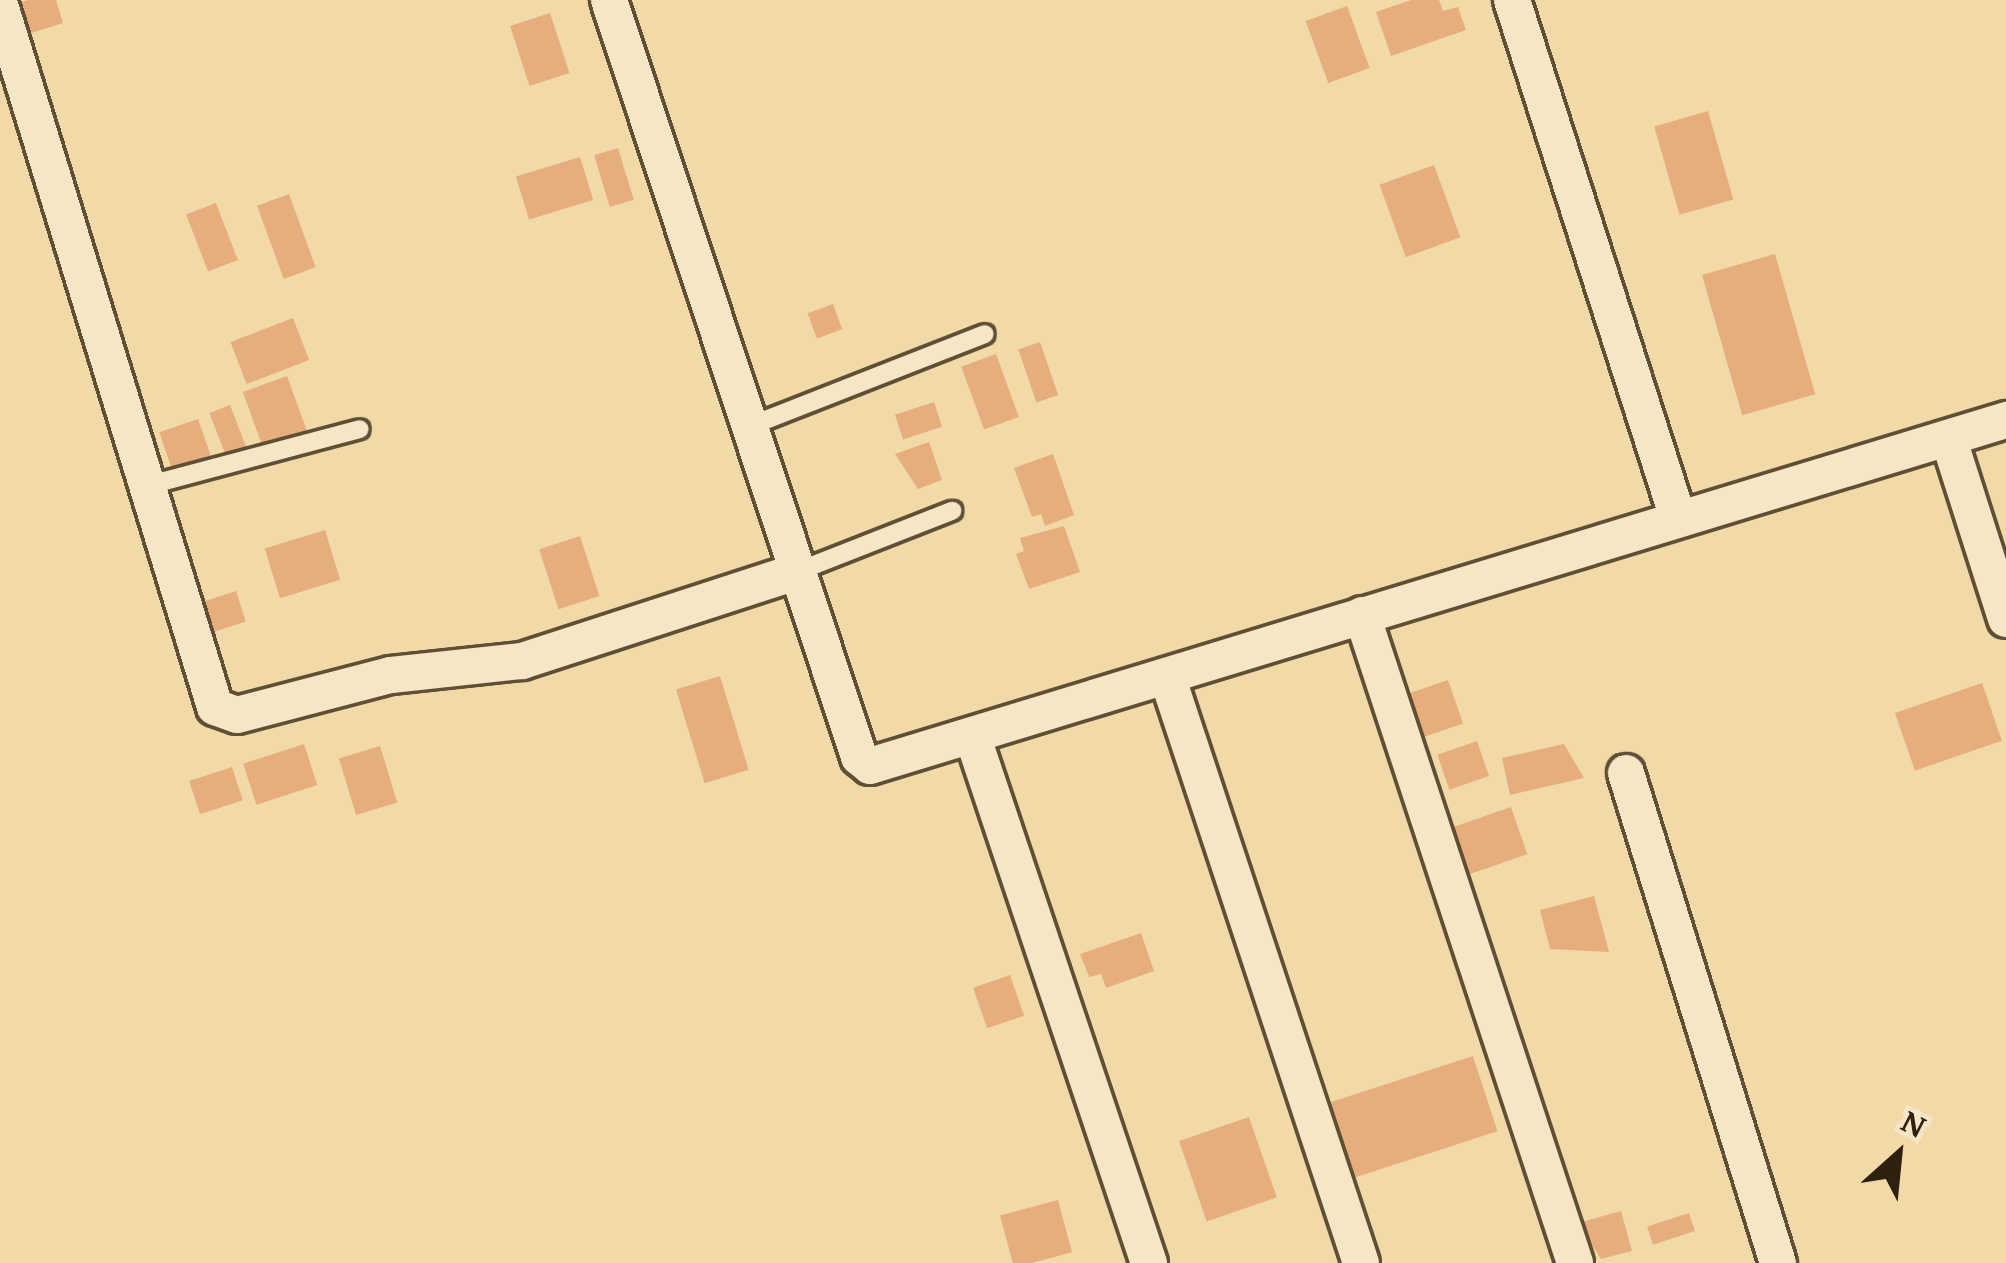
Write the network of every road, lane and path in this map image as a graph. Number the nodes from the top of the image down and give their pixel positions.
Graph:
1 (608, 0) edge
2 (1512, 0) edge
3 (0, 5) edge
4 (985, 334) dead end
5 (2006, 420) edge
6 (750, 426) junction
7 (360, 429) dead end
8 (1949, 440) junction
9 (146, 485) junction
10 (952, 511) dead end
11 (1677, 515) junction
12 (796, 572) junction
13 (1362, 615) junction
14 (2006, 619) edge
15 (1167, 676) junction
16 (974, 738) junction
17 (1626, 773) dead end
18 (1149, 1263) edge
19 (1360, 1263) edge
20 (1575, 1263) edge
21 (1778, 1263) edge

1 - 6 street
2 - 11 street
3 - 9 street
4 - 6 lane
5 - 8 street
6 - 12 street
7 - 9 lane
8 - 11 street
8 - 14 street
9 - 12 street
10 - 12 lane
11 - 13 street
12 - 16 street
13 - 15 street
13 - 20 street
15 - 16 street
15 - 19 street
16 - 18 street
17 - 21 street

